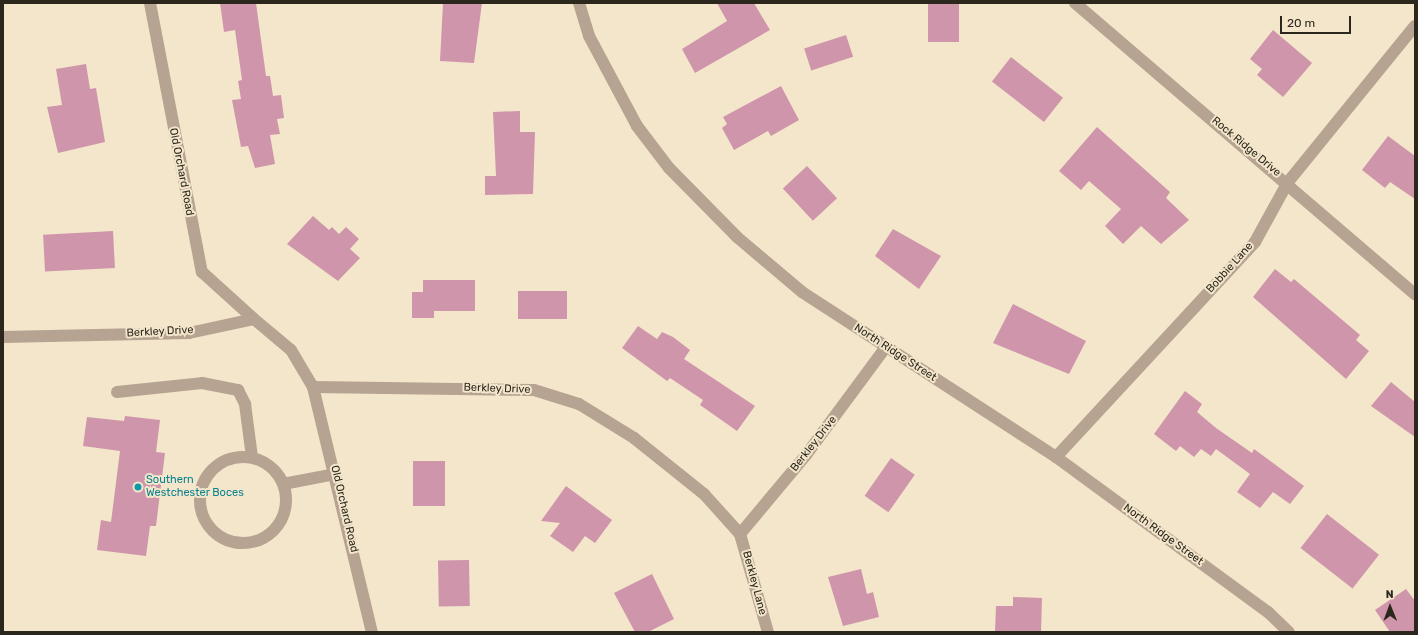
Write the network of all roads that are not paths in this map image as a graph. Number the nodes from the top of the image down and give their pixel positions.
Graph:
1 (150, 3) edge
2 (579, 3) edge
3 (1075, 3) edge
4 (1415, 26) edge
5 (1288, 182) junction
6 (1415, 294) edge
7 (254, 318) junction
8 (3, 337) edge
9 (886, 347) junction
10 (313, 387) junction
11 (117, 392) dead end
12 (252, 457) junction
13 (1056, 457) junction
14 (336, 474) junction
15 (283, 484) junction
16 (740, 534) junction
17 (372, 632) edge
18 (768, 632) edge
19 (1289, 632) edge

1 - 7 street, Old Orchard Road
2 - 9 street, North Ridge Street
3 - 5 street, Rock Ridge Drive
4 - 5 street, Bobbie Lane
5 - 6 street, Rock Ridge Drive
5 - 13 street, Bobbie Lane
7 - 8 street, Berkley Drive
7 - 10 street
9 - 13 street, North Ridge Street
9 - 16 street, Berkley Drive
10 - 14 street, Old Orchard Road
10 - 16 street, Berkley Drive
11 - 12 street
12 - 15 street
12 - 15 street
13 - 19 street, North Ridge Street
14 - 15 street
14 - 17 street, Old Orchard Road
16 - 18 street, Berkley Lane

